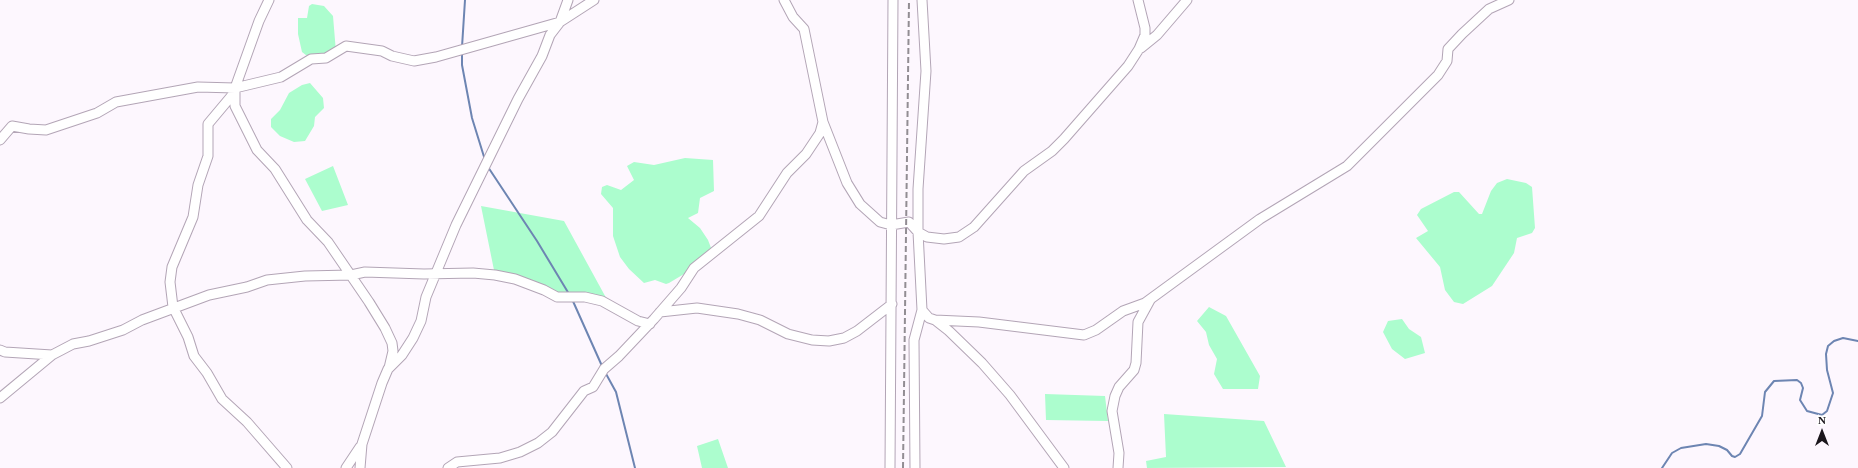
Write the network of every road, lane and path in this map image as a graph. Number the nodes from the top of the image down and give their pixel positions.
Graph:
1 (269, 0) edge
2 (568, 0) edge
3 (594, 0) edge
4 (784, 0) edge
5 (893, 0) edge
6 (922, 0) edge
7 (1138, 0) edge
8 (1187, 0) edge
9 (1509, 0) edge
10 (560, 22) junction
11 (1139, 49) junction
12 (234, 91) junction
13 (823, 122) junction
14 (0, 140) edge
15 (891, 225) junction
16 (918, 232) junction
17 (435, 274) junction
18 (351, 275) junction
19 (1150, 299) junction
20 (892, 304) junction
21 (173, 307) junction
22 (922, 310) junction
23 (660, 312) junction
24 (935, 320) junction
25 (650, 324) junction
26 (0, 350) edge
27 (52, 355) junction
28 (388, 369) junction
29 (0, 398) edge
30 (362, 444) junction
31 (287, 468) edge
32 (346, 468) edge
33 (360, 468) edge
34 (448, 468) edge
35 (890, 468) edge
36 (915, 468) edge
37 (1064, 468) edge
38 (1118, 468) edge

1 - 12 street
2 - 10 street
3 - 10 street
4 - 13 street
5 - 15 street
6 - 16 street
7 - 11 street
8 - 11 street
9 - 19 street
10 - 12 street
10 - 17 street
11 - 16 street
12 - 14 street
12 - 18 street
12 - 21 street
13 - 15 street
13 - 23 street
15 - 16 street
15 - 20 street
16 - 22 street
17 - 18 street
17 - 25 street
17 - 28 street
18 - 21 street
18 - 28 street
19 - 24 street
19 - 38 street
20 - 23 street
20 - 35 street
21 - 27 street
21 - 31 street
22 - 24 street
22 - 36 street
23 - 25 street
24 - 37 street
25 - 34 street
26 - 27 street
27 - 29 street
28 - 30 street
30 - 32 street
30 - 33 street

